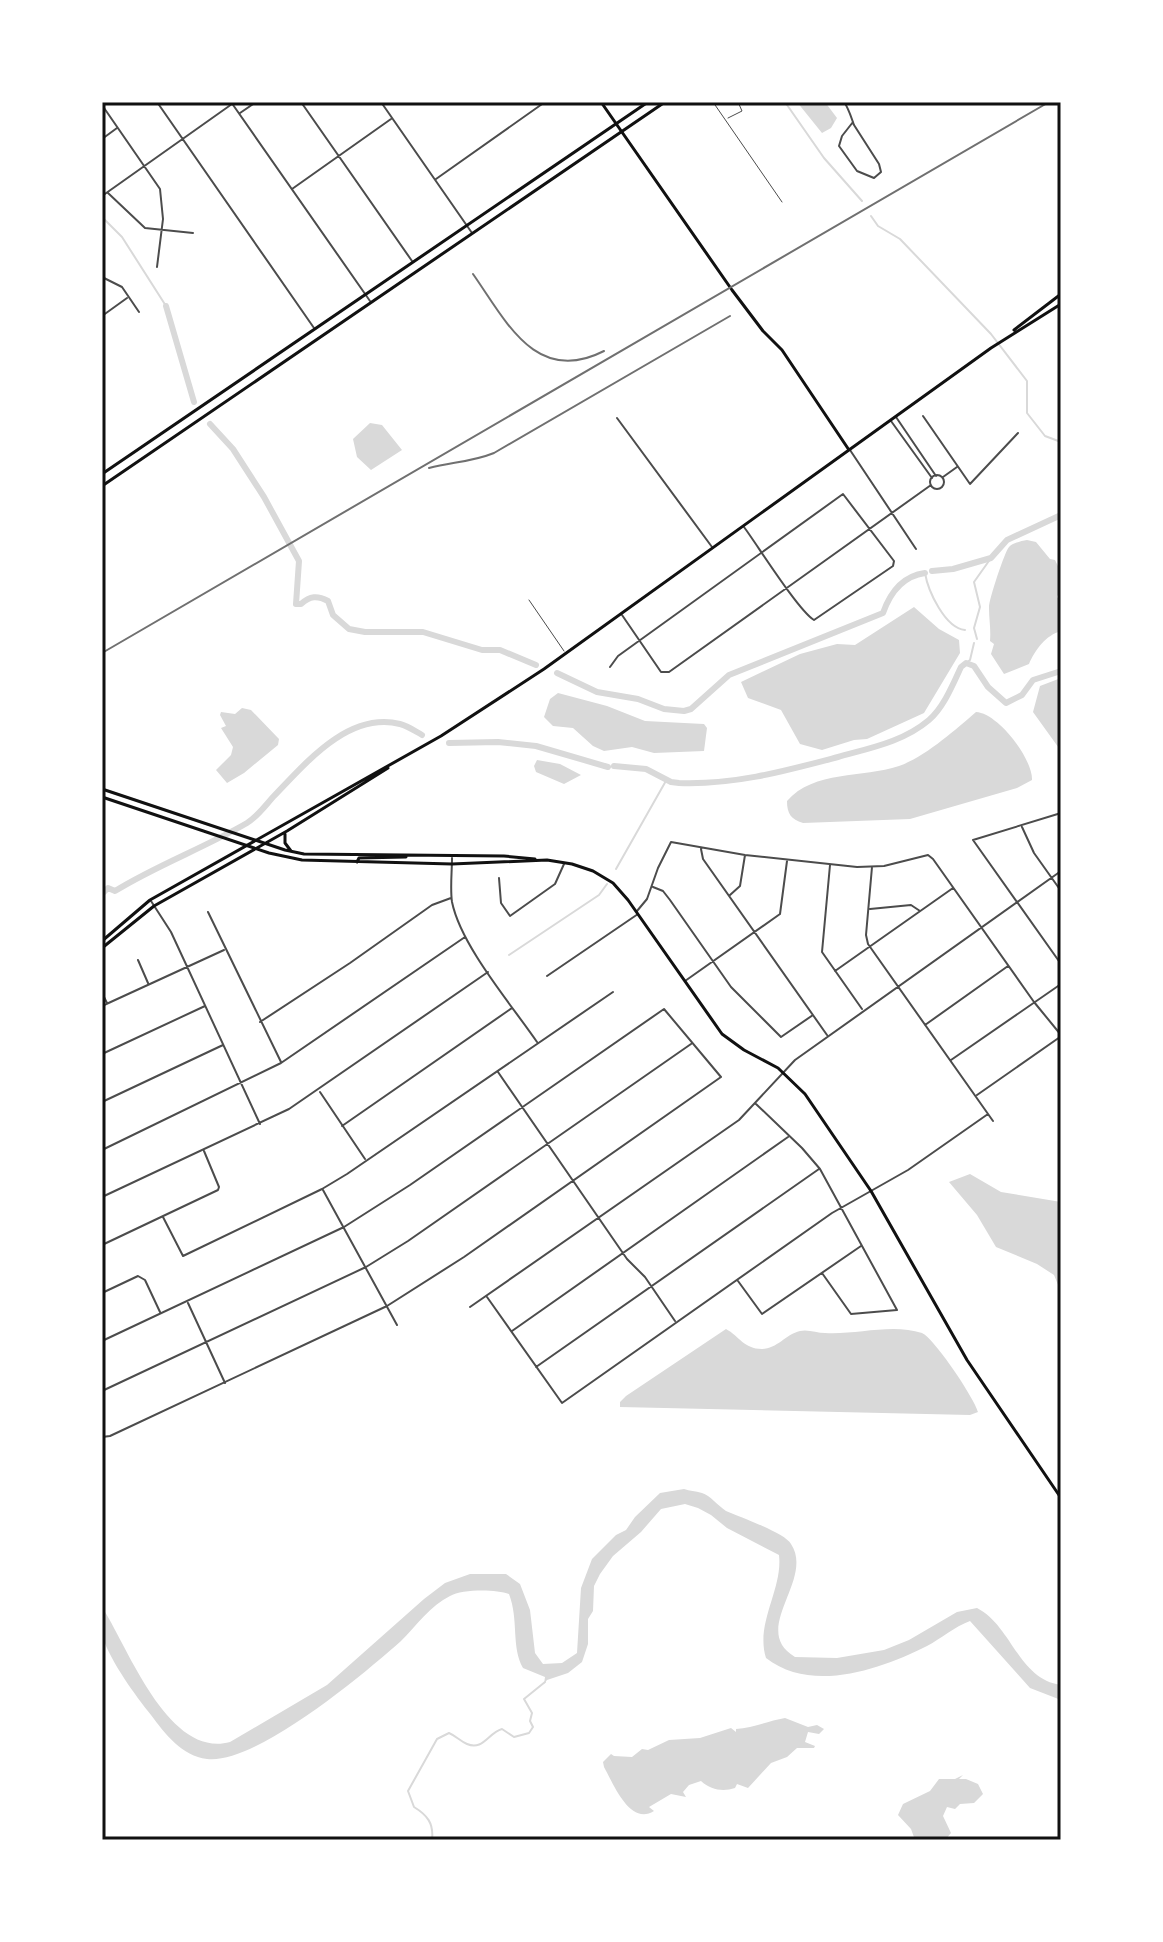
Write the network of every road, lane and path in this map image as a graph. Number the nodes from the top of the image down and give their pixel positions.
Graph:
1 (157, 102) edge
2 (256, 102) edge
3 (301, 102) edge
4 (381, 102) edge
5 (545, 102) edge
6 (601, 102) edge
7 (648, 102) edge
8 (665, 102) edge
9 (713, 102) edge
10 (738, 102) edge
11 (844, 102) edge
12 (232, 103) edge
13 (102, 105) edge
14 (239, 114) junction
15 (392, 118) junction
16 (725, 119) junction
17 (853, 122) junction
18 (616, 123) junction
19 (117, 128) junction
20 (621, 131) junction
21 (102, 139) edge
22 (183, 139) junction
23 (339, 155) junction
24 (145, 166) junction
25 (435, 179) junction
26 (291, 189) junction
27 (108, 192) junction
28 (102, 196) edge
29 (782, 202) dead end
30 (467, 225) junction
31 (162, 232) junction
32 (193, 233) dead end
33 (472, 234) junction
34 (413, 262) junction
35 (157, 267) dead end
36 (102, 277) edge
37 (366, 294) junction
38 (1061, 294) edge
39 (128, 297) junction
40 (371, 303) junction
41 (1061, 304) edge
42 (139, 312) dead end
43 (102, 316) edge
44 (315, 329) junction
45 (1008, 336) junction
46 (923, 416) dead end
47 (895, 417) junction
48 (617, 418) dead end
49 (890, 420) junction
50 (1018, 433) dead end
51 (141, 447) junction
52 (849, 450) junction
53 (147, 456) junction
54 (959, 466) junction
55 (102, 474) edge
56 (936, 476) junction
57 (932, 478) junction
58 (942, 478) junction
59 (931, 485) junction
60 (102, 486) edge
61 (891, 512) junction
62 (743, 526) junction
63 (869, 529) junction
64 (713, 548) junction
65 (916, 549) dead end
66 (762, 553) junction
67 (787, 588) junction
68 (529, 600) dead end
69 (621, 614) junction
70 (640, 641) junction
71 (565, 654) junction
72 (610, 667) dead end
73 (405, 757) junction
74 (102, 789) edge
75 (102, 797) edge
76 (1061, 813) edge
77 (1021, 825) junction
78 (287, 831) junction
79 (256, 840) junction
80 (266, 842) junction
81 (247, 844) junction
82 (256, 847) junction
83 (702, 848) junction
84 (291, 851) junction
85 (345, 854) junction
86 (409, 855) junction
87 (745, 855) junction
88 (452, 856) junction
89 (787, 859) junction
90 (547, 860) junction
91 (344, 862) junction
92 (357, 862) junction
93 (564, 863) junction
94 (452, 864) junction
95 (830, 864) junction
96 (872, 867) junction
97 (1061, 871) edge
98 (499, 878) dead end
99 (1052, 878) junction
100 (652, 887) junction
101 (954, 887) junction
102 (1061, 891) edge
103 (729, 896) junction
104 (451, 898) junction
105 (150, 900) junction
106 (1017, 902) junction
107 (154, 906) junction
108 (868, 909) junction
109 (920, 911) junction
110 (208, 912) dead end
111 (637, 913) junction
112 (982, 927) junction
113 (754, 932) junction
114 (465, 937) junction
115 (102, 941) edge
116 (870, 947) junction
117 (102, 948) edge
118 (225, 950) junction
119 (138, 960) dead end
120 (713, 961) junction
121 (1061, 964) edge
122 (1009, 966) junction
123 (188, 967) junction
124 (835, 971) junction
125 (488, 972) junction
126 (547, 976) dead end
127 (684, 981) junction
128 (148, 984) junction
129 (1061, 984) edge
130 (898, 987) junction
131 (613, 992) dead end
132 (102, 993) edge
133 (1034, 1002) junction
134 (107, 1004) junction
135 (102, 1006) edge
136 (205, 1006) junction
137 (513, 1007) junction
138 (863, 1011) junction
139 (813, 1015) junction
140 (260, 1022) junction
141 (925, 1025) junction
142 (828, 1036) junction
143 (1061, 1036) edge
144 (538, 1043) junction
145 (692, 1043) junction
146 (223, 1045) junction
147 (102, 1054) edge
148 (950, 1061) junction
149 (281, 1063) junction
150 (497, 1071) junction
151 (782, 1071) junction
152 (242, 1084) junction
153 (319, 1091) junction
154 (976, 1096) junction
155 (102, 1102) edge
156 (755, 1104) junction
157 (522, 1107) junction
158 (988, 1114) junction
159 (993, 1121) dead end
160 (260, 1124) junction
161 (342, 1126) junction
162 (789, 1135) junction
163 (548, 1144) junction
164 (102, 1150) edge
165 (203, 1150) junction
166 (366, 1161) junction
167 (820, 1169) junction
168 (573, 1181) junction
169 (322, 1189) junction
170 (871, 1191) junction
171 (102, 1197) edge
172 (842, 1207) junction
173 (163, 1217) junction
174 (599, 1217) junction
175 (344, 1227) junction
176 (102, 1245) edge
177 (862, 1245) junction
178 (624, 1254) junction
179 (366, 1267) junction
180 (822, 1273) junction
181 (737, 1280) junction
182 (652, 1286) junction
183 (102, 1293) edge
184 (486, 1296) junction
185 (187, 1302) junction
186 (387, 1306) junction
187 (470, 1307) dead end
188 (161, 1314) junction
189 (676, 1322) junction
190 (397, 1325) dead end
191 (511, 1331) junction
192 (102, 1341) edge
193 (206, 1342) junction
194 (535, 1367) junction
195 (225, 1383) junction
196 (102, 1391) edge
197 (102, 1437) edge
198 (1061, 1498) edge

1 - 22 street
2 - 14 street
3 - 23 street
4 - 15 street
5 - 25 street
6 - 18 main road
7 - 18 main road
8 - 20 main road
9 - 16 lane
10 - 16 lane
11 - 17 street
12 - 14 street
12 - 22 street
13 - 19 street
14 - 26 street
15 - 23 street
15 - 25 street
16 - 29 lane
17 - 17 street
18 - 20 main road
18 - 30 main road
19 - 21 street
19 - 24 street
20 - 33 main road
20 - 52 main road
22 - 24 street
22 - 44 street
23 - 26 street
23 - 34 street
24 - 27 street
24 - 31 street
25 - 30 street
26 - 37 street
27 - 28 street
27 - 31 street
30 - 33 street
30 - 34 main road
31 - 32 street
31 - 35 street
33 - 40 main road
34 - 37 main road
36 - 39 street
37 - 40 street
37 - 44 main road
38 - 45 main road
39 - 42 street
39 - 43 street
40 - 53 main road
41 - 45 main road
44 - 51 main road
45 - 47 main road
46 - 54 street
47 - 49 main road
47 - 56 street
48 - 64 street
49 - 52 main road
49 - 57 street
50 - 54 street
51 - 53 main road
51 - 55 main road
52 - 61 street
52 - 62 main road
53 - 60 main road
54 - 58 street
56 - 57 street
56 - 58 street
57 - 59 street
58 - 59 street
59 - 61 street
61 - 63 street
61 - 65 street
62 - 64 main road
62 - 66 street
63 - 66 street
63 - 67 street
63 - 67 street
64 - 69 main road
66 - 67 street
66 - 70 street
67 - 70 street
68 - 71 lane
69 - 70 street
69 - 71 main road
70 - 72 street
71 - 73 main road
73 - 78 main road
73 - 79 main road
74 - 79 main road
75 - 81 main road
76 - 77 street
77 - 99 street
77 - 106 street
78 - 80 main road
78 - 84 main road
79 - 80 main road
79 - 81 main road
80 - 82 main road
80 - 84 main road
81 - 82 main road
81 - 105 main road
82 - 91 main road
82 - 107 main road
83 - 87 street
83 - 100 street
83 - 103 street
84 - 85 main road
85 - 86 main road
85 - 91 main road
86 - 88 main road
86 - 92 main road
87 - 89 street
87 - 103 street
88 - 90 main road
88 - 94 street
89 - 95 street
89 - 113 street
90 - 93 main road
90 - 94 main road
91 - 92 main road
92 - 94 main road
93 - 98 street
93 - 111 main road
94 - 104 street
95 - 96 street
95 - 124 street
96 - 101 street
96 - 108 street
97 - 99 street
99 - 102 street
99 - 106 street
100 - 111 street
100 - 120 street
101 - 109 street
101 - 112 street
103 - 113 street
104 - 114 street
104 - 140 street
105 - 107 street
105 - 115 main road
106 - 112 street
106 - 121 street
107 - 117 main road
107 - 123 street
108 - 109 street
108 - 116 street
109 - 116 street
110 - 118 street
111 - 126 street
111 - 127 main road
112 - 122 street
112 - 130 street
113 - 120 street
113 - 139 street
114 - 125 street
114 - 149 street
116 - 124 street
116 - 130 street
118 - 123 street
118 - 140 street
119 - 128 street
120 - 127 street
120 - 139 street
122 - 133 street
122 - 141 street
123 - 128 street
123 - 136 street
124 - 138 street
125 - 137 street
125 - 153 street
127 - 151 main road
128 - 134 street
129 - 133 street
130 - 138 street
130 - 141 street
131 - 144 street
132 - 134 street
133 - 143 street
133 - 148 street
134 - 135 street
136 - 146 street
136 - 147 street
137 - 144 street
137 - 161 street
138 - 142 street
139 - 142 street
140 - 149 street
141 - 148 street
142 - 151 street
143 - 154 street
144 - 150 street
145 - 157 street
145 - 163 street
145 - 168 street
146 - 152 street
146 - 155 street
148 - 154 street
149 - 152 street
150 - 157 street
150 - 166 street
151 - 156 street
151 - 170 main road
152 - 160 street
152 - 164 street
153 - 160 street
153 - 161 street
154 - 158 street
156 - 162 street
156 - 174 street
157 - 163 street
157 - 175 street
158 - 159 street
158 - 170 street
160 - 165 street
161 - 166 street
162 - 167 street
162 - 178 street
163 - 168 street
163 - 179 street
165 - 171 street
165 - 173 street
166 - 169 street
167 - 172 street
167 - 182 street
168 - 174 street
168 - 186 street
169 - 173 street
169 - 175 street
170 - 172 street
170 - 198 main road
172 - 177 street
172 - 181 street
173 - 176 street
174 - 178 street
174 - 184 street
175 - 179 street
175 - 185 street
177 - 180 street
177 - 180 street
178 - 182 street
178 - 191 street
179 - 186 street
179 - 193 street
180 - 181 street
181 - 189 street
182 - 189 street
182 - 194 street
183 - 188 street
184 - 187 street
184 - 191 street
185 - 188 street
185 - 193 street
186 - 190 street
186 - 195 street
188 - 192 street
189 - 194 street
191 - 194 street
193 - 195 street
193 - 196 street
195 - 197 street

